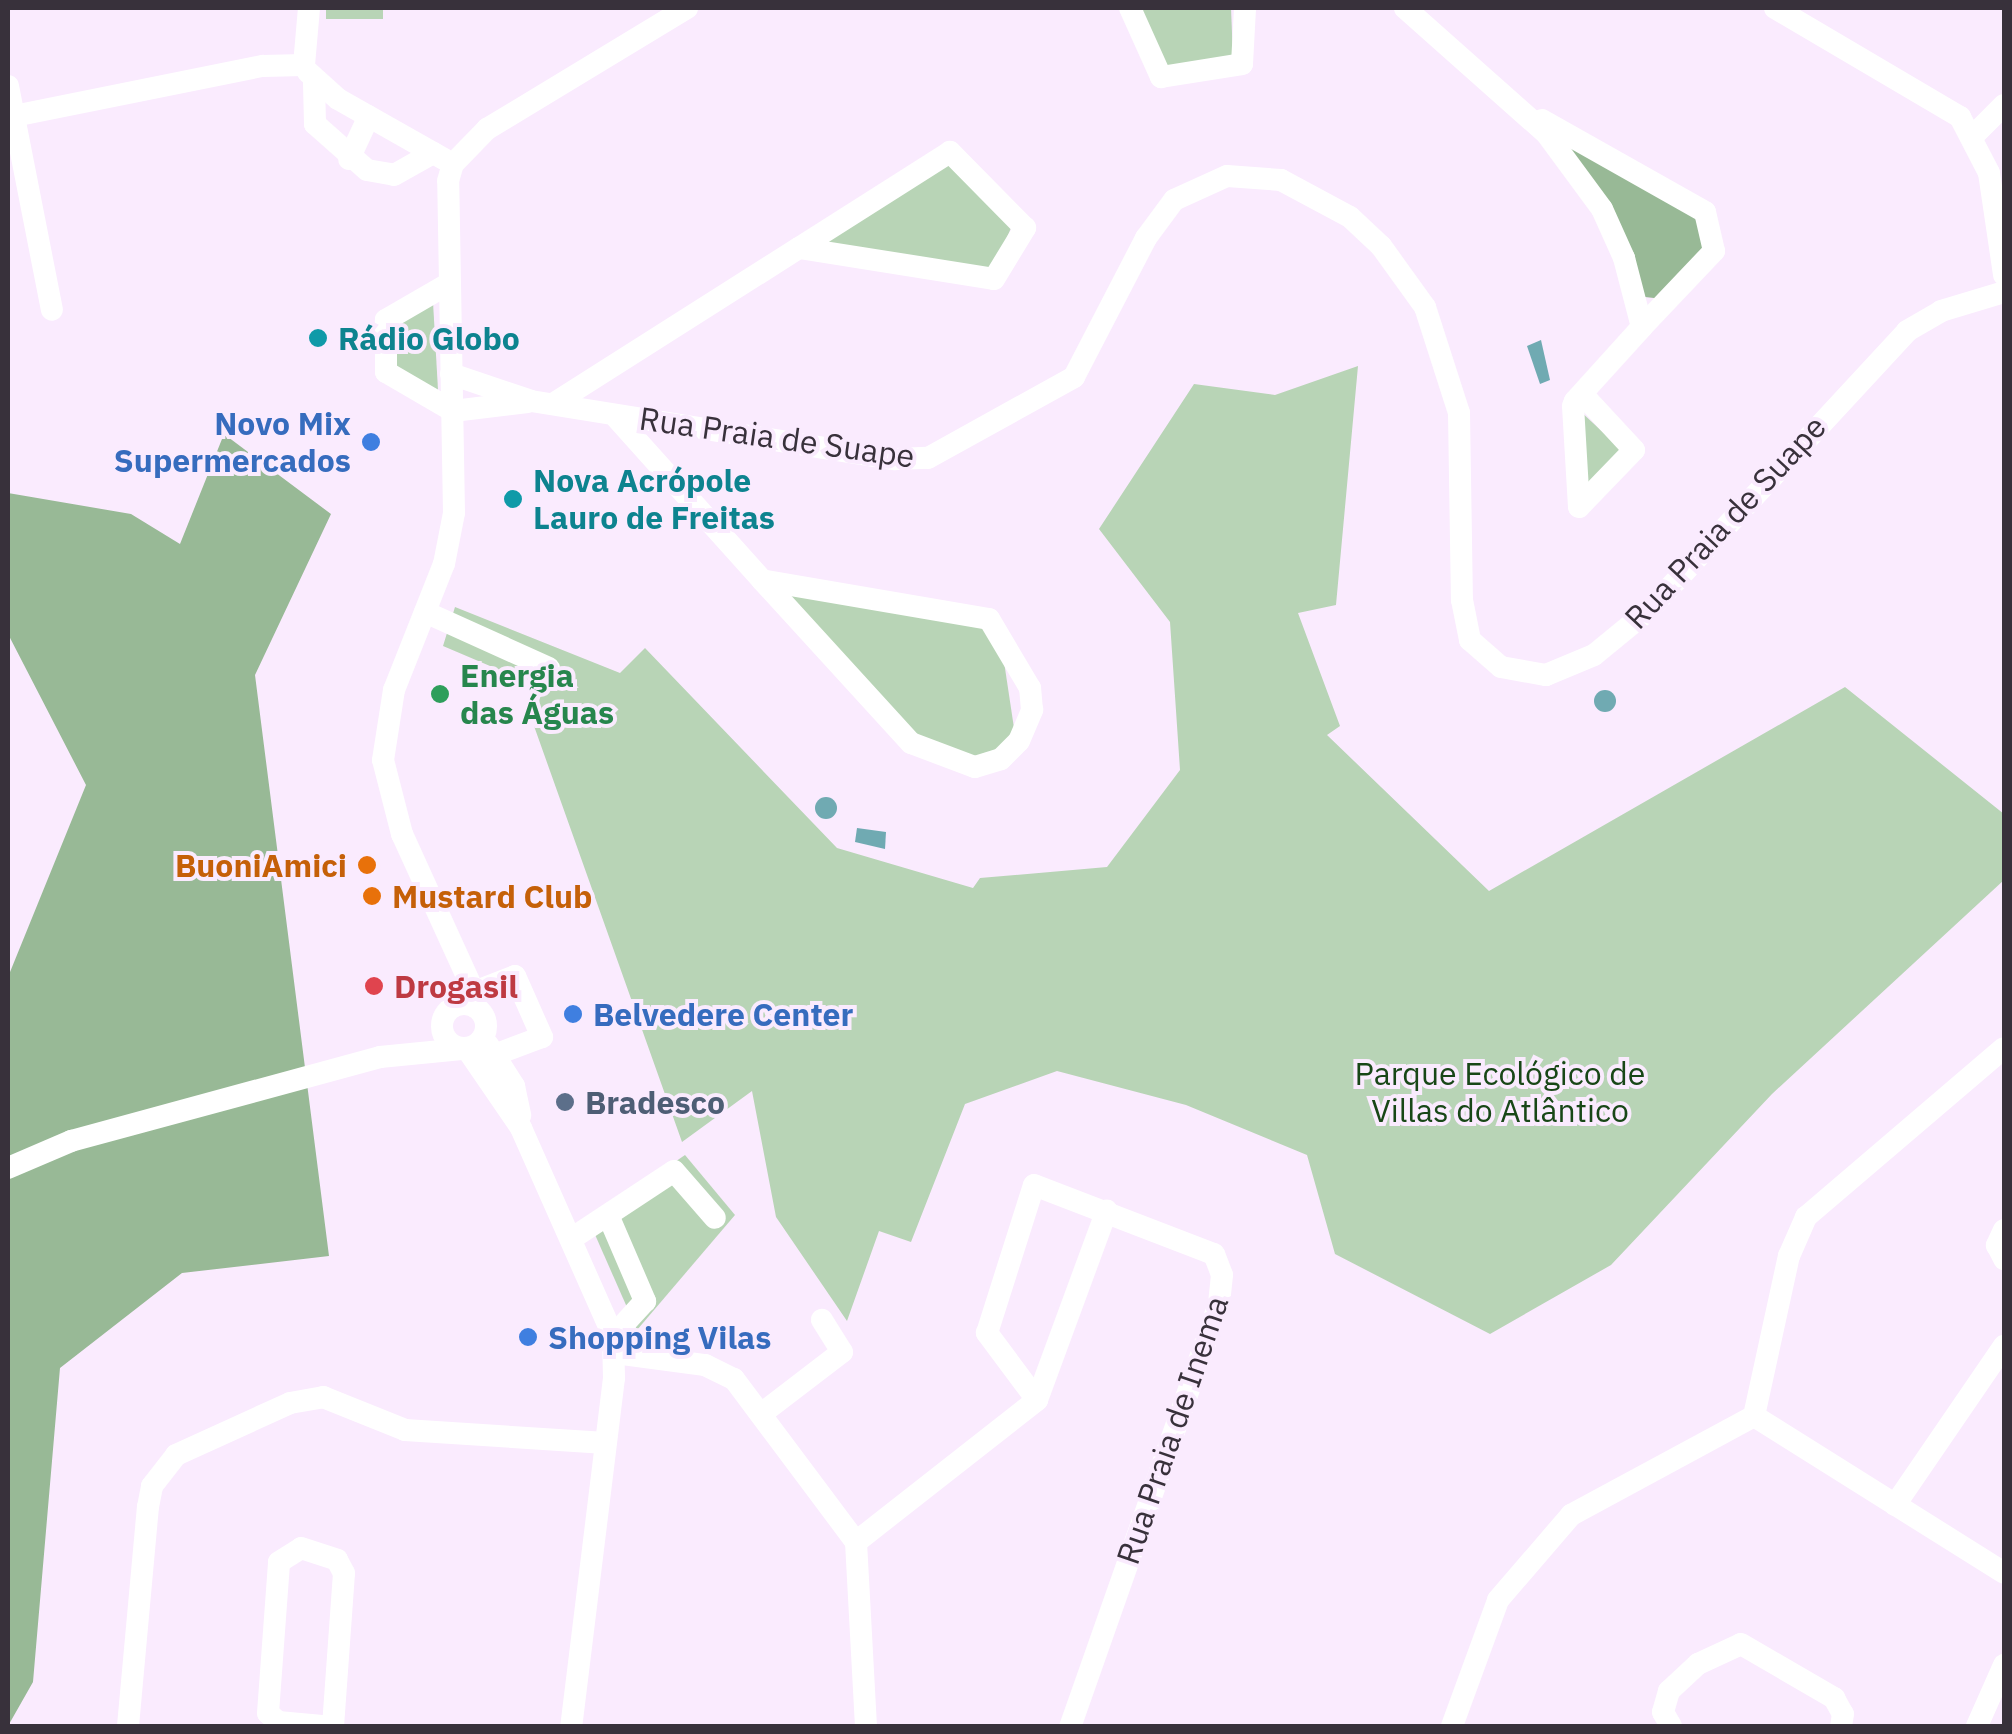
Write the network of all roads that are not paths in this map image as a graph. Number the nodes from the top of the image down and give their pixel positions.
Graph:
1 (309, 8) edge
2 (687, 8) edge
3 (1130, 8) edge
4 (1245, 8) edge
5 (1405, 8) edge
6 (1775, 8) edge
7 (309, 74) junction
8 (8, 86) edge
9 (1516, 104) junction
10 (2004, 105) edge
11 (14, 116) junction
12 (369, 116) junction
13 (1974, 136) junction
14 (443, 158) junction
15 (350, 159) junction
16 (800, 248) junction
17 (2004, 275) edge
18 (448, 284) junction
19 (2004, 292) edge
20 (52, 310) dead end
21 (1642, 326) junction
22 (452, 374) junction
23 (1582, 394) dead end
24 (542, 403) junction
25 (452, 410) junction
26 (614, 415) junction
27 (762, 580) junction
28 (425, 612) junction
29 (549, 668) dead end
30 (438, 916) junction
31 (473, 999) junction
32 (444, 1014) junction
33 (476, 1048) junction
34 (2004, 1048) edge
35 (380, 1056) junction
36 (70, 1140) junction
37 (8, 1147) edge
38 (8, 1168) edge
39 (1106, 1210) junction
40 (608, 1215) junction
41 (716, 1218) dead end
42 (2004, 1230) edge
43 (570, 1239) junction
44 (2004, 1259) edge
45 (822, 1320) dead end
46 (614, 1345) junction
47 (2004, 1346) edge
48 (1037, 1400) junction
49 (760, 1414) junction
50 (1754, 1416) junction
51 (606, 1444) junction
52 (1895, 1505) junction
53 (856, 1542) junction
54 (2004, 1572) edge
55 (2004, 1665) edge
56 (128, 1726) edge
57 (322, 1726) edge
58 (333, 1726) edge
59 (571, 1726) edge
60 (866, 1726) edge
61 (1070, 1726) edge
62 (1452, 1726) edge
63 (1672, 1726) edge
64 (1840, 1726) edge
65 (1977, 1726) edge

1 - 7 street
2 - 14 street
3 - 4 street
5 - 9 street
6 - 13 street
7 - 11 street
7 - 12 street
7 - 15 street
8 - 11 street
9 - 21 street
9 - 21 street
10 - 13 street
11 - 20 street
12 - 14 street
12 - 15 street
13 - 17 street
14 - 15 street
14 - 18 street
16 - 16 street
16 - 24 street
18 - 22 street
18 - 25 street
19 - 26 street, Rua Praia de Suape
21 - 23 street
22 - 24 street, Rua Praia de Suape
22 - 25 street
24 - 25 street, Rua Praia de Suape
24 - 26 street, Rua Praia de Suape
25 - 28 street
26 - 27 street
27 - 27 street
28 - 29 street
28 - 30 street
30 - 31 street
30 - 32 street
31 - 32 street
31 - 33 street
31 - 33 street
32 - 33 street
32 - 35 street
33 - 35 street
33 - 43 street
34 - 50 street
35 - 36 street
36 - 37 street
36 - 38 street
39 - 48 street
39 - 48 street, Rua Praia de Inema
39 - 61 street, Rua Praia de Inema
40 - 41 street
40 - 43 street
40 - 46 street
42 - 44 street
43 - 46 street
45 - 49 street
46 - 49 street
46 - 51 street
47 - 52 street
48 - 53 street
49 - 53 street
50 - 52 street
50 - 62 street
51 - 56 street
51 - 59 street
52 - 54 street
53 - 60 street
55 - 65 street
57 - 58 street
63 - 64 street

